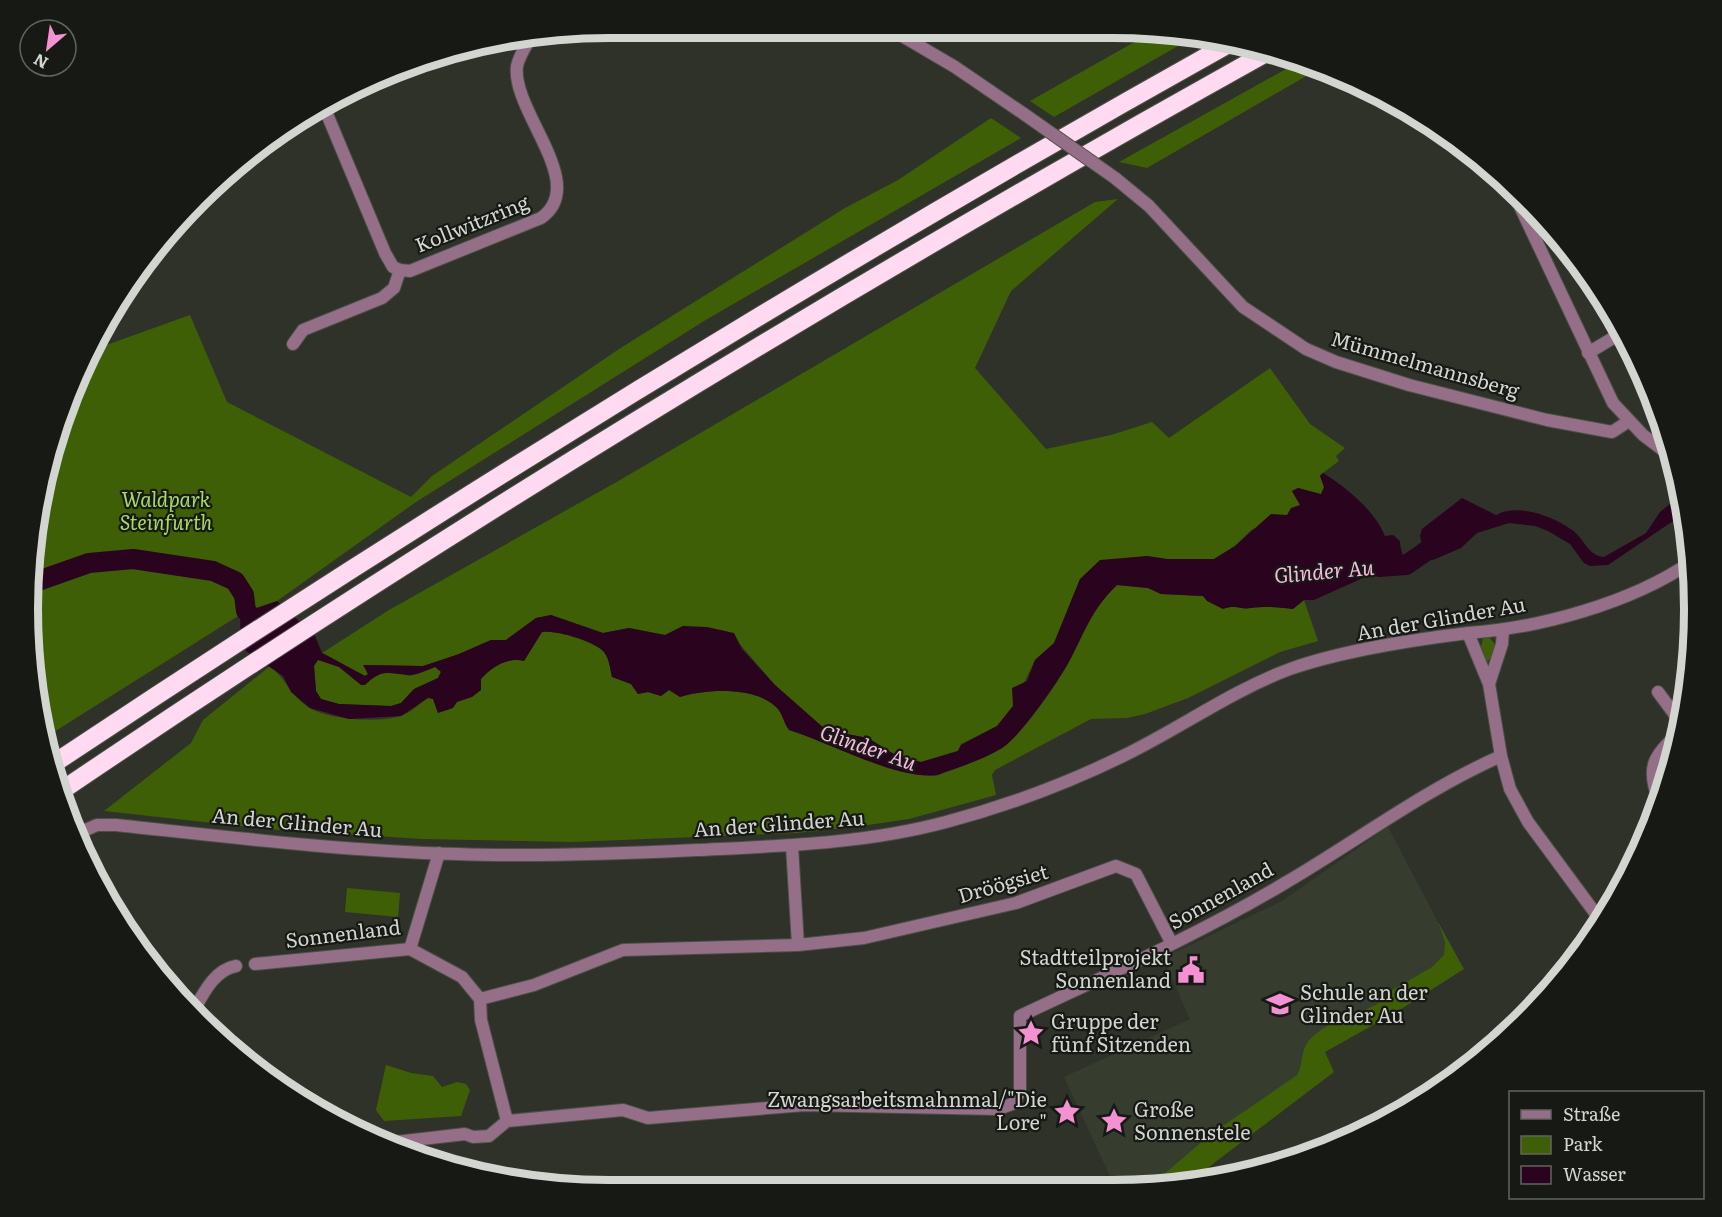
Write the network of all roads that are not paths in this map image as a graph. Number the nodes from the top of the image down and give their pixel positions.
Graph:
1 (905, 38) edge
2 (528, 43) edge
3 (1221, 47) edge
4 (1260, 57) edge
5 (326, 112) edge
6 (1521, 209) edge
7 (400, 270) junction
8 (1615, 337) edge
9 (293, 344) dead end
10 (1588, 353) junction
11 (1629, 421) junction
12 (1661, 448) edge
13 (1683, 567) edge
14 (1503, 631) junction
15 (1468, 633) junction
16 (1490, 684) junction
17 (1658, 692) dead end
18 (1675, 715) edge
19 (1668, 743) edge
20 (1501, 756) junction
21 (58, 760) edge
22 (67, 787) edge
23 (1655, 788) edge
24 (83, 831) edge
25 (792, 846) junction
26 (439, 853) junction
27 (1595, 914) edge
28 (1172, 944) junction
29 (798, 945) junction
30 (410, 949) junction
31 (255, 964) dead end
32 (236, 966) dead end
33 (480, 999) junction
34 (198, 1004) edge
35 (507, 1121) junction
36 (404, 1141) edge

1 - 11 street, Mümmelmannsberg, bridge
2 - 7 street, Kollwitzring
3 - 21 highway
4 - 22 highway
5 - 7 street, Kollwitzring
6 - 10 street
7 - 9 street, Kollwitzring
8 - 10 street
10 - 11 street
11 - 12 street
13 - 14 street, An der Glinder Au
14 - 15 street, An der Glinder Au
14 - 16 street
15 - 16 street
15 - 25 street, An der Glinder Au
16 - 20 street
17 - 18 street
19 - 23 street
20 - 27 street
20 - 28 street, Sonnenland
24 - 26 street, An der Glinder Au
25 - 26 street, An der Glinder Au
25 - 29 street
26 - 30 street, Sonnenland
28 - 29 street, Dröögsiet
28 - 35 street, Sonnenland
29 - 33 street, Dröögsiet
30 - 31 street, Sonnenland
30 - 33 street
32 - 34 street
33 - 35 street
35 - 36 street, Sonnenland

